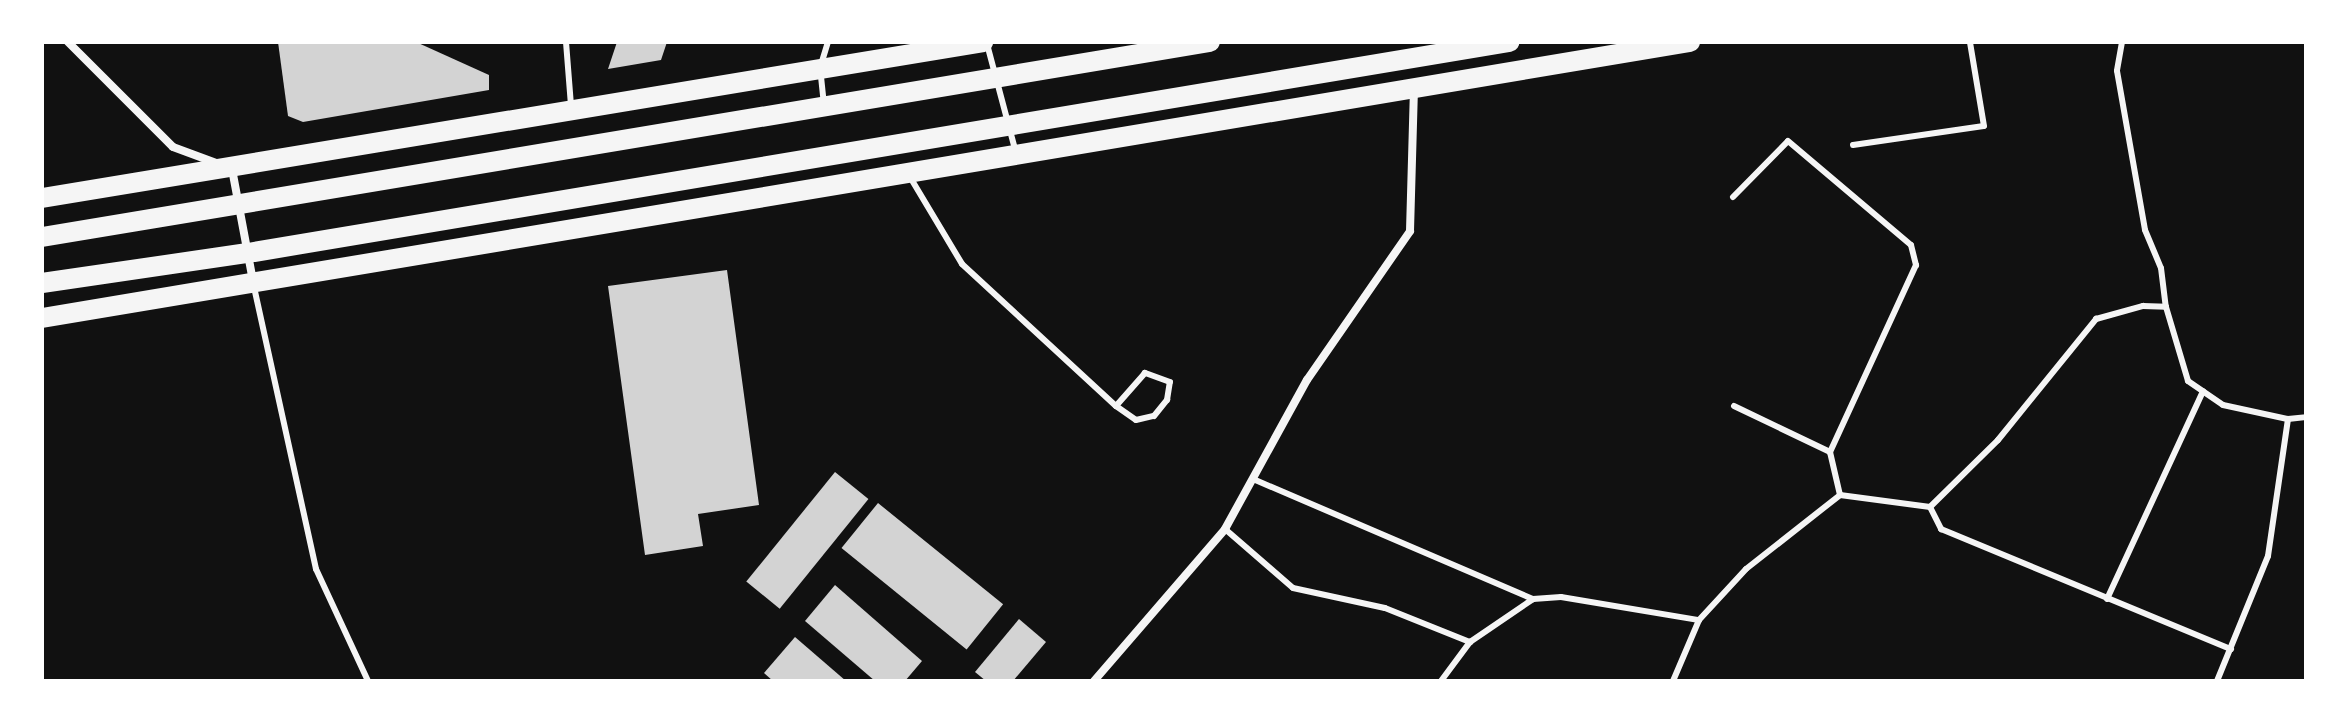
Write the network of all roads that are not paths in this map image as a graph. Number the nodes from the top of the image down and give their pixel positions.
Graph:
1 (68, 42) edge
2 (566, 42) edge
3 (828, 42) edge
4 (985, 42) edge
5 (1210, 42) edge
6 (1509, 42) edge
7 (1690, 42) edge
8 (1970, 42) edge
9 (2122, 42) edge
10 (820, 68) junction
11 (1000, 77) junction
12 (1414, 87) junction
13 (824, 107) junction
14 (571, 108) junction
15 (1011, 126) junction
16 (1853, 145) dead end
17 (1016, 153) junction
18 (232, 169) junction
19 (906, 171) junction
20 (1733, 197) dead end
21 (42, 198) edge
22 (239, 207) junction
23 (42, 237) edge
24 (248, 253) junction
25 (253, 282) junction
26 (42, 283) edge
27 (2166, 307) junction
28 (42, 318) edge
29 (2203, 391) junction
30 (1116, 406) junction
31 (1734, 406) dead end
32 (2306, 417) edge
33 (2288, 419) junction
34 (1830, 452) junction
35 (1253, 479) junction
36 (1840, 495) junction
37 (1930, 507) junction
38 (1225, 529) junction
39 (1533, 599) junction
40 (2107, 599) junction
41 (1699, 620) junction
42 (1470, 642) junction
43 (2231, 649) junction
44 (368, 681) edge
45 (1094, 681) edge
46 (1441, 681) edge
47 (1673, 681) edge
48 (2217, 681) edge

1 - 18 street
2 - 14 lane
3 - 10 lane
4 - 10 main road
4 - 11 lane
5 - 11 main road
6 - 15 main road
7 - 12 main road
8 - 16 lane
9 - 27 lane
10 - 13 lane
10 - 14 main road
11 - 13 main road
11 - 15 lane
12 - 17 main road
12 - 35 street
13 - 22 main road
14 - 18 main road
15 - 17 lane
15 - 24 main road
17 - 19 main road
18 - 21 main road
18 - 22 street
19 - 25 main road
19 - 30 lane
20 - 34 lane
22 - 23 main road
22 - 24 street
24 - 25 street
24 - 26 main road
25 - 28 main road
25 - 44 lane
27 - 29 lane
27 - 37 lane
29 - 33 lane
29 - 40 lane
30 - 30 lane
31 - 34 lane
32 - 33 lane
33 - 43 lane
34 - 36 lane
35 - 38 street
35 - 39 lane
36 - 37 lane
36 - 41 lane
37 - 40 lane
38 - 42 lane
38 - 45 street
39 - 41 lane
39 - 42 lane
40 - 43 lane
41 - 47 lane
42 - 46 lane
43 - 48 lane

